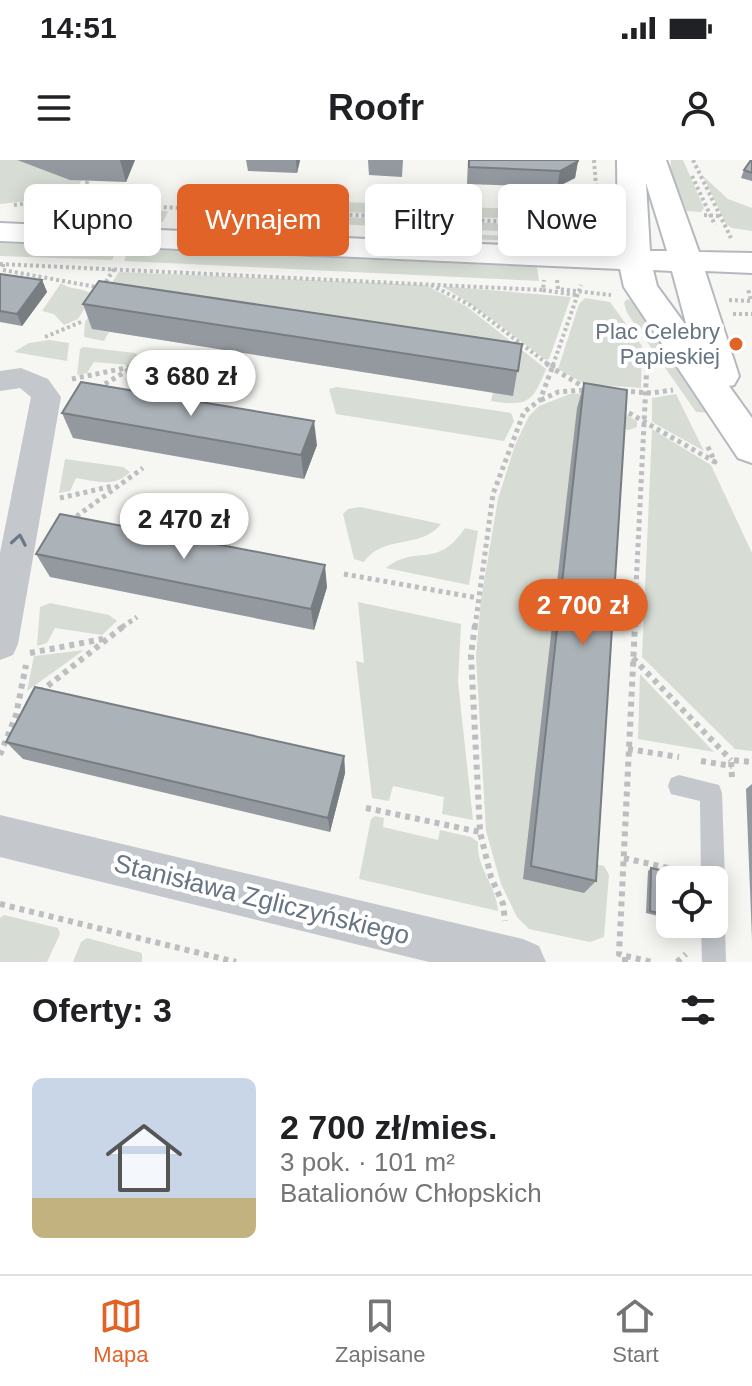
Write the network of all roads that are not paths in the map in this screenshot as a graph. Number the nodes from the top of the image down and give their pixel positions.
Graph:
1 (631, 160) edge
2 (652, 160) edge
3 (633, 217) junction
4 (6, 219) edge
5 (675, 221) junction
6 (746, 263) edge
7 (575, 271) junction
8 (688, 275) junction
9 (631, 284) junction
10 (0, 381) edge
11 (752, 448) edge
12 (19, 646) edge
13 (679, 786) dead end
14 (0, 836) edge
15 (713, 866) edge
16 (713, 938) edge
17 (514, 944) edge
18 (714, 962) edge

1 - 3 street
2 - 5 street
3 - 7 street
3 - 9 street
4 - 7 street
5 - 6 street
5 - 8 street
6 - 8 street
7 - 9 street
8 - 9 street
8 - 11 street
9 - 11 street
12 -> 10 street
13 - 15 lane
14 - 17 street, Stanisława Zgliczyńskiego
16 - 18 lane

